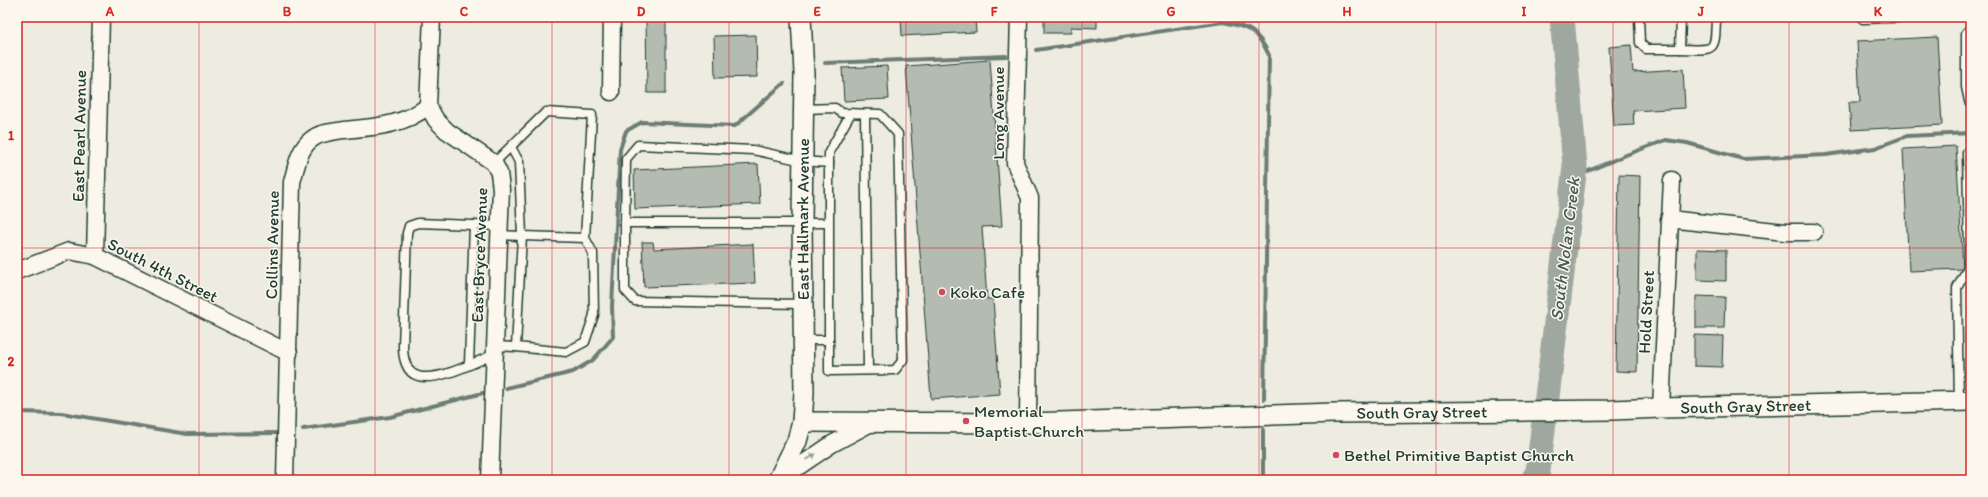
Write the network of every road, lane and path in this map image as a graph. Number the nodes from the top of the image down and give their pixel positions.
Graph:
1 (101, 17) edge
2 (432, 17) edge
3 (612, 17) edge
4 (801, 17) edge
5 (1019, 17) edge
6 (1639, 17) edge
7 (1680, 17) edge
8 (1716, 17) edge
9 (1863, 17) edge
10 (1916, 17) edge
11 (1971, 28) edge
12 (1680, 49) junction
13 (611, 92) dead end
14 (1971, 101) edge
15 (428, 106) junction
16 (804, 109) junction
17 (852, 113) junction
18 (865, 114) junction
19 (511, 147) junction
20 (1971, 152) edge
21 (803, 161) junction
22 (829, 162) junction
23 (494, 163) junction
24 (1672, 180) dead end
25 (1669, 219) junction
26 (802, 222) junction
27 (625, 223) junction
28 (829, 223) junction
29 (474, 225) junction
30 (500, 231) junction
31 (1814, 232) dead end
32 (522, 236) junction
33 (585, 238) junction
34 (95, 256) junction
35 (1970, 256) edge
36 (17, 271) edge
37 (803, 304) junction
38 (804, 340) junction
39 (829, 340) junction
40 (516, 348) junction
41 (495, 350) junction
42 (289, 353) junction
43 (469, 364) junction
44 (868, 370) junction
45 (1965, 401) edge
46 (1661, 408) junction
47 (802, 422) junction
48 (873, 422) junction
49 (1028, 423) junction
50 (285, 480) edge
51 (490, 480) edge
52 (779, 480) edge

1 - 34 street, East Pearl Avenue
2 - 15 street
3 - 13 street
4 - 16 street, East Hallmark Avenue
5 - 49 street, Long Avenue
6 - 12 lane
7 - 12 lane
8 - 12 lane
9 - 10 lane
11 - 14 lane
15 - 23 street, East Bryce Avenue
15 - 42 street, Collins Avenue
16 - 17 lane
16 - 21 street, East Hallmark Avenue
17 - 18 lane
17 - 22 lane
18 - 44 lane
18 - 44 lane
19 - 23 lane
19 - 32 lane
19 - 33 lane
20 - 35 lane
21 - 22 lane
21 - 26 street, East Hallmark Avenue
21 - 27 lane
22 - 28 lane
23 - 30 street, East Bryce Avenue
24 - 25 street, Hold Street
25 - 31 street
25 - 46 street, Hold Street
26 - 27 lane
26 - 28 lane
26 - 37 street, East Hallmark Avenue
27 - 37 lane
28 - 39 lane
29 - 30 lane
29 - 43 lane
29 - 43 lane
30 - 32 lane
30 - 41 street, East Bryce Avenue
32 - 33 lane
32 - 40 lane
33 - 40 lane
34 - 36 street, South 4th Street
34 - 42 street, South 4th Street
35 - 45 lane
37 - 38 street, East Hallmark Avenue
38 - 39 lane
38 - 47 street, East Hallmark Avenue
39 - 44 lane
40 - 41 lane
41 - 43 lane
41 - 51 street, East Bryce Avenue
42 - 50 street, Collins Avenue
45 - 46 street, South Gray Street
46 - 49 street, South Gray Street
47 - 48 street, South Gray Street
47 - 52 street, East Hallmark Avenue
48 - 49 street, South Gray Street
52 -> 48 street, South Gray Street

